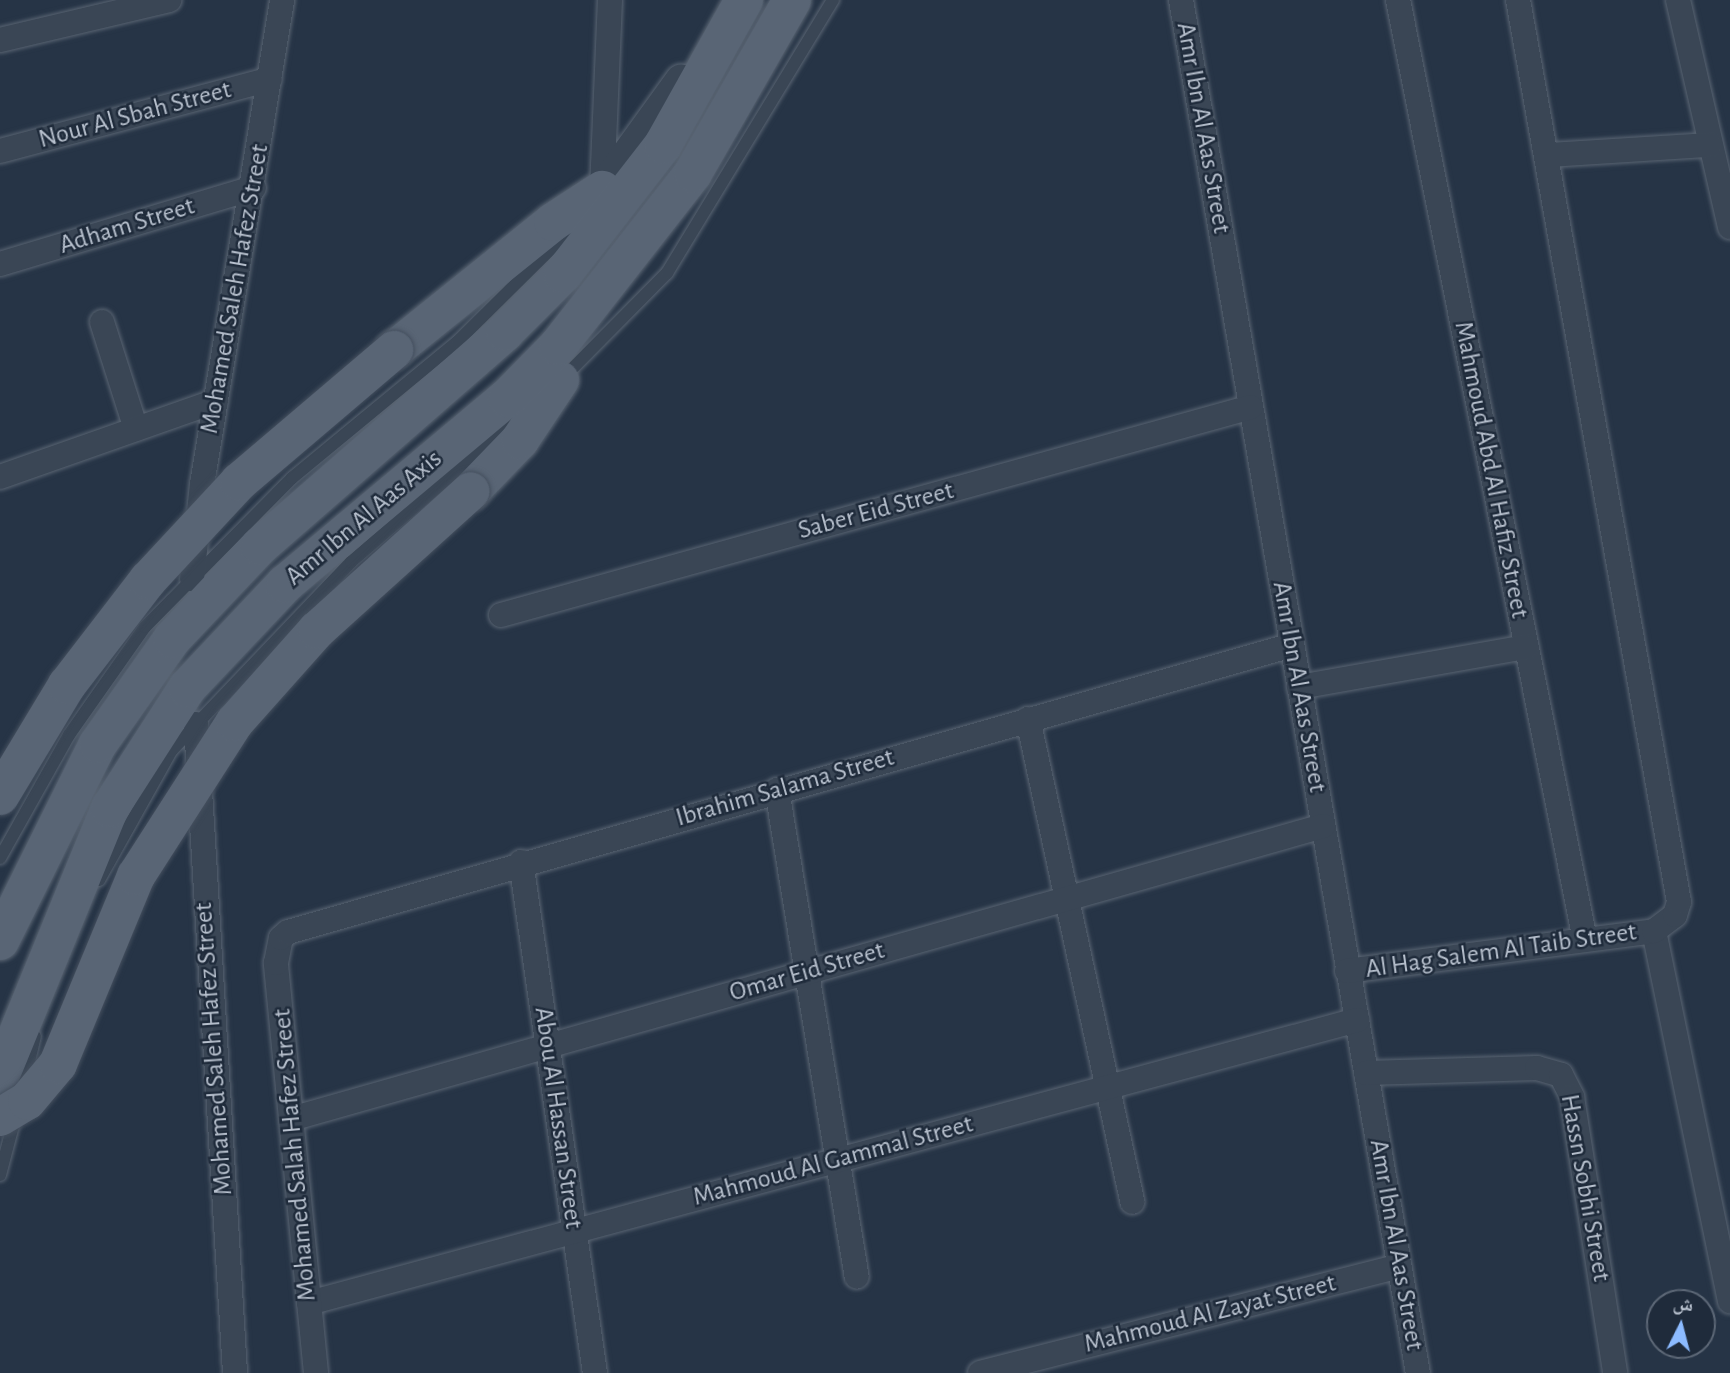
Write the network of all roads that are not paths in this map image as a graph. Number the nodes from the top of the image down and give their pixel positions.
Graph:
1 (169, 0) edge
2 (282, 0) edge
3 (610, 0) edge
4 (724, 0) edge
5 (744, 0) edge
6 (792, 0) edge
7 (833, 0) edge
8 (1181, 0) edge
9 (1398, 0) edge
10 (1518, 0) edge
11 (1678, 0) edge
12 (0, 40) edge
13 (270, 79) junction
14 (1710, 145) junction
15 (0, 151) edge
16 (1549, 155) junction
17 (254, 188) junction
18 (602, 190) junction
19 (1730, 228) edge
20 (0, 264) edge
21 (102, 322) dead end
22 (561, 380) junction
23 (216, 401) junction
24 (1251, 407) junction
25 (135, 429) junction
26 (0, 477) edge
27 (192, 579) junction
28 (500, 615) dead end
29 (1292, 645) junction
30 (1527, 647) junction
31 (1299, 687) junction
32 (1028, 719) junction
33 (196, 724) junction
34 (777, 790) junction
35 (0, 796) edge
36 (1323, 826) junction
37 (0, 858) edge
38 (521, 862) junction
39 (1067, 898) junction
40 (90, 900) dead end
41 (1654, 931) junction
42 (281, 939) joint
43 (1585, 940) junction
44 (0, 941) edge
45 (807, 971) junction
46 (1347, 971) junction
47 (1357, 1020) junction
48 (41, 1023) dead end
49 (547, 1046) junction
50 (1366, 1073) junction
51 (0, 1077) edge
52 (1107, 1087) junction
53 (0, 1117) edge
54 (291, 1119) junction
55 (838, 1160) junction
56 (0, 1175) edge
57 (1132, 1202) dead end
58 (574, 1232) junction
59 (1399, 1266) junction
60 (858, 1276) dead end
61 (1730, 1301) edge
62 (309, 1303) junction
63 (235, 1373) edge
64 (316, 1373) edge
65 (595, 1373) edge
66 (980, 1373) edge
67 (1418, 1373) edge
68 (1615, 1373) edge

1 - 12 street
2 - 13 street, Mohamed Saleh Hafez Street
3 - 18 street
4 - 18 street
5 - 44 main road, Amr Ibn Al Aas Axis
6 - 51 main road, Amr Ibn Al Aas Axis
7 - 22 lane
8 - 24 street, Amr Ibn Al Aas Street
9 - 30 street, Mahmoud Abd Al Hafiz Street
10 - 16 street
11 - 14 street
13 - 15 street, Nour Al Sbah Street
13 - 17 street, Mohamed Saleh Hafez Street
14 - 16 street
14 - 19 street
16 - 41 street
17 - 20 street, Adham Street
17 - 23 street, Mohamed Saleh Hafez Street
18 - 27 lane
18 - 35 main road, bridge
21 - 25 street
22 - 33 lane
22 - 53 main road, bridge
23 - 25 street
23 - 27 street, Mohamed Saleh Hafez Street
24 - 28 street, Saber Eid Street
24 - 29 street, Amr Ibn Al Aas Street
25 - 26 street
27 - 37 lane
29 - 31 street, Amr Ibn Al Aas Street
29 - 32 street, Ibrahim Salama Street
30 - 31 street
30 - 43 street, Mahmoud Abd Al Hafiz Street
31 - 36 street, Amr Ibn Al Aas Street
32 - 34 street, Ibrahim Salama Street
32 - 39 street
33 - 40 lane
33 - 63 street, Mohamed Saleh Hafez Street
34 - 38 street, Ibrahim Salama Street
34 - 45 street
36 - 39 street, Omar Eid Street
36 - 46 street, Amr Ibn Al Aas Street
38 - 42 street, Ibrahim Salama Street
38 - 49 street, Abou Al Hassan Street
39 - 45 street, Omar Eid Street
39 - 52 street
41 - 43 street, Al Hag Salem Al Taib Street
41 - 61 street
42 - 54 street, Mohamed Salah Hafez Street
43 - 46 street, Al Hag Salem Al Taib Street
45 - 49 street, Omar Eid Street
45 - 55 street
46 - 47 street, Amr Ibn Al Aas Street
47 - 50 street, Amr Ibn Al Aas Street
47 - 52 street, Mahmoud Al Gammal Street
48 - 56 lane
49 - 54 street, Omar Eid Street
49 - 58 street, Abou Al Hassan Street
50 - 59 street, Amr Ibn Al Aas Street
50 - 68 street, Hassn Sobhi Street
52 - 55 street, Mahmoud Al Gammal Street
52 - 57 street
54 - 62 street, Mohamed Salah Hafez Street
55 - 58 street, Mahmoud Al Gammal Street
55 - 60 street
58 - 62 street, Mahmoud Al Gammal Street
58 - 65 street, Abou Al Hassan Street
59 - 66 street, Mahmoud Al Zayat Street
59 - 67 street, Amr Ibn Al Aas Street
62 - 64 street, Mohamed Salah Hafez Street

